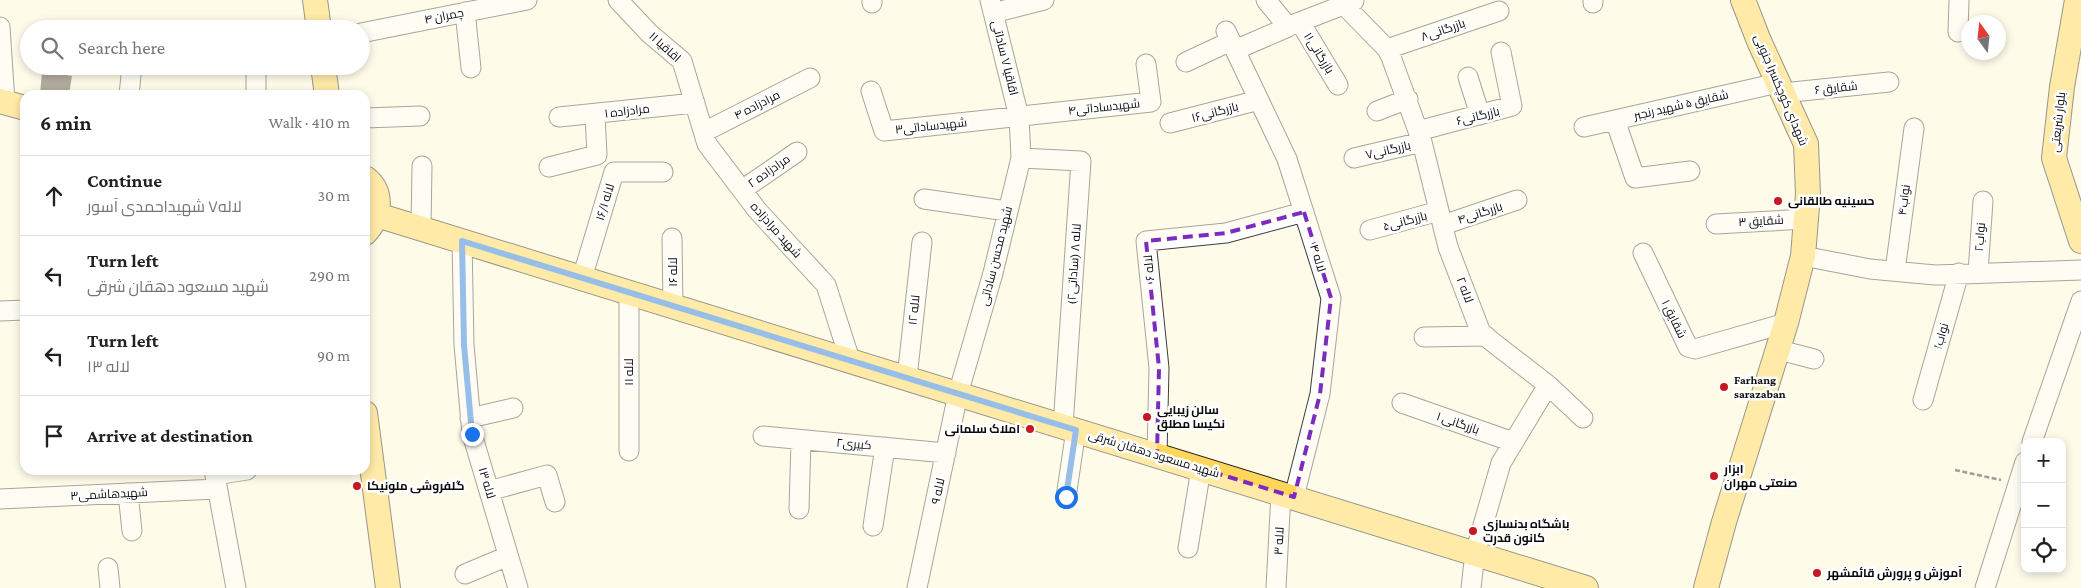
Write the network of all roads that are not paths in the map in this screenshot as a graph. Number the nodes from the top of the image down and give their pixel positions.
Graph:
1 (315, 0) edge
2 (527, 0) edge
3 (618, 0) edge
4 (1044, 0) edge
5 (1266, 0) edge
6 (1744, 0) edge
7 (1959, 0) edge
8 (2077, 0) edge
9 (1350, 3) edge
10 (991, 6) edge
11 (1499, 11) dead end
12 (465, 12) junction
13 (318, 20) edge
14 (1294, 24) junction
15 (0, 27) edge
16 (370, 31) edge
17 (1958, 32) dead end
18 (1231, 41) junction
19 (1387, 49) junction
20 (1501, 52) dead end
21 (1186, 62) dead end
22 (1146, 64) dead end
23 (471, 68) dead end
24 (131, 75) edge
25 (256, 75) edge
26 (325, 75) edge
27 (1468, 77) dead end
28 (810, 78) dead end
29 (1889, 82) dead end
30 (1338, 85) dead end
31 (1781, 88) junction
32 (130, 90) edge
33 (256, 90) edge
34 (326, 90) edge
35 (871, 91) dead end
36 (1408, 99) junction
37 (1259, 100) junction
38 (695, 102) junction
39 (10, 104) edge
40 (1377, 111) dead end
41 (595, 115) junction
42 (1480, 115) junction
43 (420, 116) dead end
44 (1019, 117) junction
45 (370, 118) edge
46 (559, 118) dead end
47 (1615, 120) junction
48 (1170, 123) dead end
49 (1584, 127) dead end
50 (1914, 128) dead end
51 (704, 132) junction
52 (1420, 137) junction
53 (797, 152) dead end
54 (1021, 158) junction
55 (1354, 158) dead end
56 (422, 166) dead end
57 (549, 167) dead end
58 (1690, 171) dead end
59 (663, 172) dead end
60 (370, 184) edge
61 (742, 190) junction
62 (924, 199) dead end
63 (1517, 200) dead end
64 (1983, 201) dead end
65 (1007, 211) junction
66 (1304, 212) junction
67 (1441, 218) junction
68 (1806, 219) junction
69 (371, 224) edge
70 (1716, 224) dead end
71 (421, 228) junction
72 (1370, 230) dead end
73 (672, 238) dead end
74 (462, 241) junction
75 (2081, 241) edge
76 (922, 242) dead end
77 (1643, 253) dead end
78 (1803, 256) junction
79 (2081, 270) edge
80 (1895, 272) junction
81 (1969, 273) junction
82 (582, 278) junction
83 (629, 292) junction
84 (2081, 302) edge
85 (673, 306) junction
86 (20, 310) edge
87 (0, 311) edge
88 (1786, 323) junction
89 (1486, 336) junction
90 (1424, 337) dead end
91 (1779, 350) junction
92 (1814, 359) dead end
93 (850, 360) junction
94 (907, 378) junction
95 (1548, 385) junction
96 (958, 394) junction
97 (1923, 400) dead end
98 (1402, 403) dead end
99 (513, 408) dead end
100 (470, 418) junction
101 (1583, 418) dead end
102 (1070, 428) junction
103 (763, 436) dead end
104 (2033, 438) edge
105 (801, 440) junction
106 (1513, 442) junction
107 (885, 447) junction
108 (629, 451) dead end
109 (946, 453) junction
110 (1157, 455) junction
111 (370, 465) edge
112 (1201, 468) junction
113 (2021, 473) edge
114 (215, 478) edge
115 (489, 491) junction
116 (128, 493) junction
117 (1288, 495) junction
118 (1066, 497) dead end
119 (0, 499) edge
120 (555, 502) dead end
121 (799, 509) dead end
122 (873, 526) dead end
123 (132, 531) dead end
124 (1188, 548) dead end
125 (1475, 553) junction
126 (508, 556) junction
127 (108, 568) dead end
128 (465, 574) dead end
129 (110, 588) edge
130 (236, 588) edge
131 (388, 588) edge
132 (518, 588) edge
133 (917, 588) edge
134 (1276, 588) edge
135 (1471, 588) edge
136 (1586, 588) edge
137 (1706, 588) edge
138 (1985, 588) edge

1 - 13 main road
2 - 12 street, چمران ۴
3 - 38 street, اقاقیا ۱۱
4 - 10 street
5 - 14 street, بازرگانی۱۱
6 - 31 main road, شهدای کوچکسرا جنوبی
7 - 17 street
8 - 75 main road, بلوار شریعتی
9 - 14 street
9 - 19 street, لاله ۲
10 - 44 street, اقاقیا ۷ ساداتی
11 - 19 street, بازرگانی۸
12 - 16 street, چمران ۴
12 - 23 street
14 - 18 street
14 - 30 street, بازرگانی۱۱
15 - 39 street
18 - 21 street
18 - 37 street, لاله ۴
19 - 36 street, لاله ۲
20 - 42 street, بازرگانی۶
22 - 44 street, شهیدساداتی۴
24 - 32 street
25 - 33 street
26 - 34 main road
27 - 42 street
28 - 51 street, مرادزاده ۴
29 - 31 street, شقایق ۶
31 - 47 street, شقایق ۵ شهید رنجبر
31 - 68 main road, شهدای کوچکسرا جنوبی
35 - 44 street, شهیدساداتی۳
36 - 40 street
36 - 52 street, لاله ۲
37 - 48 street, بازرگانی۱۶
37 - 66 street, لاله ۴
38 - 41 street, مرادزاده ۱
38 - 51 street, شهید مرادزاده
41 - 46 street, مرادزاده ۱
41 - 57 street
42 - 52 street, بازرگانی۶
43 - 45 street
44 - 54 street, شهید محسن ساداتی
47 - 49 street, شقایق ۵ شهید رنجبر
47 - 58 street
50 - 80 street, نواب۴
51 - 61 street, شهید مرادزاده
52 - 55 street, بازرگانی۷
52 - 67 street, لاله ۲
53 - 61 street, مرادزاده ۲
54 - 65 street, شهید محسن ساداتی
54 - 102 street, لاله ۸ (ساداتی۲)
56 - 71 street
59 - 82 street, لاله ۱۶/۱
60 - 69 main road
61 - 93 street, شهید مرادزاده
62 - 65 street
63 - 67 street, بازرگانی۴
64 - 81 street, نواب۲
65 - 96 street, شهید محسن ساداتی
66 - 110 street, لاله ۶
66 - 117 street, لاله ۴
67 - 72 street, بازرگانی۵
67 - 89 street, لاله ۲
68 - 70 street, شقایق ۳
68 - 78 main road, شهدای کوچکسرا جنوبی
69 - 71 main road, شهید مسعود دهقان شرقی
71 - 74 main road, شهید مسعود دهقان شرقی
73 - 85 street, لاله ۱۶
74 - 82 main road, شهید مسعود دهقان شرقی
74 - 100 street, لاله ۱۳
76 - 94 street, لاله ۱۲
77 - 88 street, شقایق ۱
78 - 80 street
78 - 88 main road, شهدای کوچکسرا جنوبی
79 - 81 street
80 - 81 street
81 - 97 street, نواب۱
82 - 83 main road, شهید مسعود دهقان شرقی
83 - 85 main road, شهید مسعود دهقان شرقی
83 - 108 street, لاله ۱۱
84 - 104 street
85 - 93 main road, شهید مسعود دهقان شرقی
86 - 87 street
88 - 91 main road, شهدای کوچکسرا جنوبی
89 - 90 street
89 - 95 street, لاله ۲
91 - 92 street
91 - 137 main road, شهدای کوچکسرا جنوبی
93 - 94 main road, شهید مسعود دهقان شرقی
94 - 96 main road, شهید مسعود دهقان شرقی
95 - 101 street, لاله ۲
95 - 106 street
96 - 102 main road, شهید مسعود دهقان شرقی
96 - 109 street, لاله ۹
98 - 106 street, بازرگانی ۱
99 - 100 street
100 - 115 street, لاله ۱۳
102 - 110 main road, شهید مسعود دهقان شرقی
102 - 118 street
103 - 105 street, کبیری۲
105 - 107 street, کبیری۲
105 - 121 street
106 - 125 street
107 - 109 street, کبیری۲
107 - 122 street
109 - 133 street, لاله ۹
110 - 112 main road, شهید مسعود دهقان شرقی
111 - 131 main road
112 - 117 main road, شهید مسعود دهقان شرقی
112 - 124 street
113 - 138 street
114 - 116 street, شهیدهاشمی۳
114 - 130 street
115 - 120 street
115 - 126 street, لاله ۱۳
116 - 119 street, شهیدهاشمی۳
116 - 123 street
117 - 125 main road, شهید مسعود دهقان شرقی
117 - 134 street, لاله ۳
125 - 135 street
125 - 136 main road, شهید مسعود دهقان شرقی
126 - 128 street
126 - 132 street, لاله ۱۳
127 - 129 street

